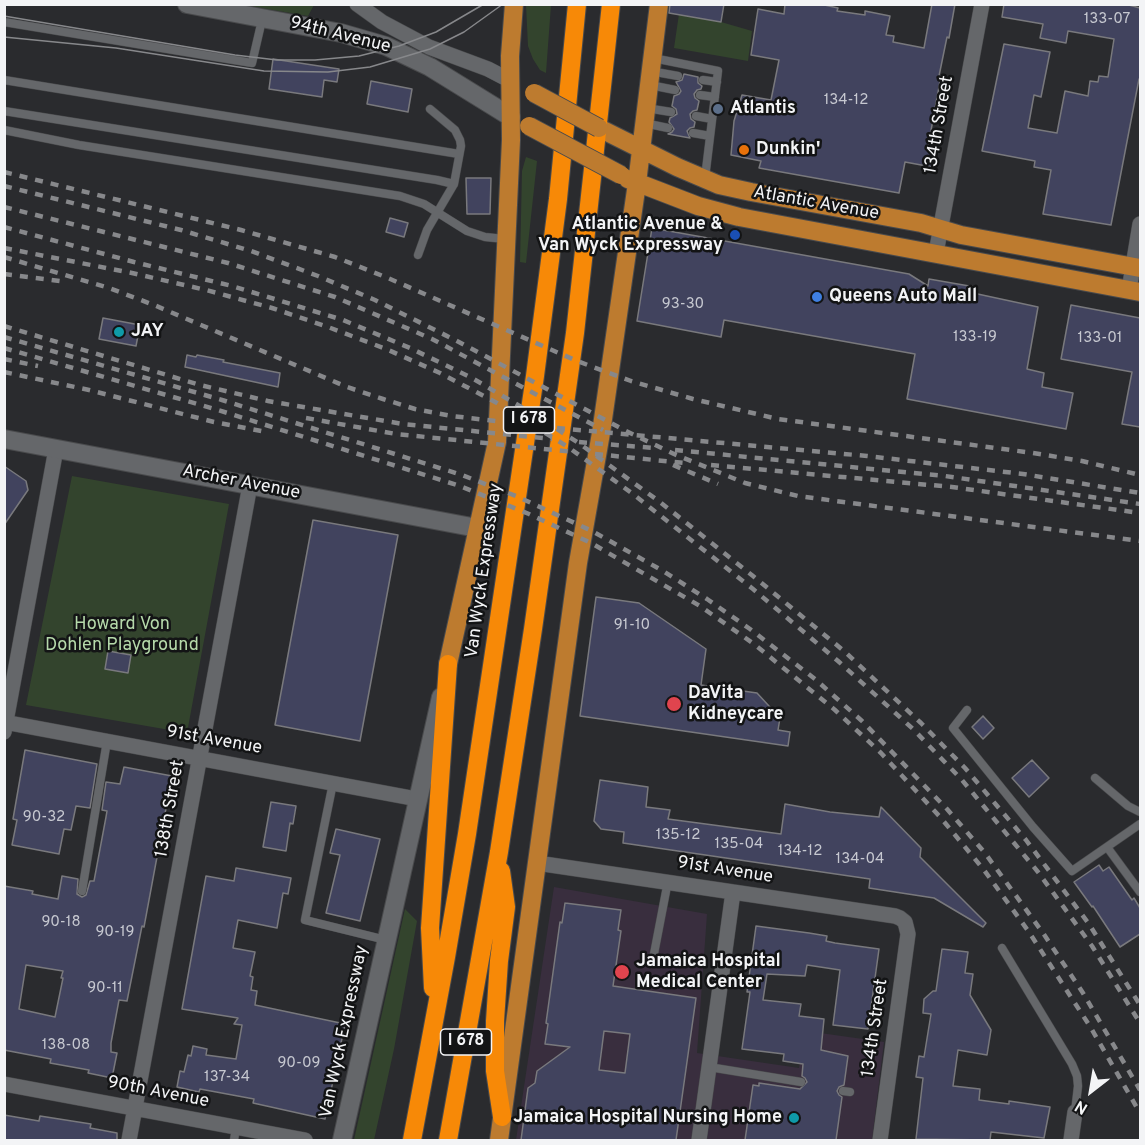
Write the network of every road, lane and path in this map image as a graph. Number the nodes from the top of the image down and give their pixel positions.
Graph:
1 (188, 4) edge
2 (357, 4) edge
3 (514, 4) edge
4 (577, 4) edge
5 (611, 4) edge
6 (658, 4) edge
7 (982, 4) edge
8 (263, 18) junction
9 (4, 22) edge
10 (650, 71) junction
11 (678, 76) dead end
12 (4, 80) edge
13 (703, 80) dead end
14 (511, 81) junction
15 (717, 82) junction
16 (675, 90) dead end
17 (700, 95) dead end
18 (715, 97) junction
19 (430, 109) dead end
20 (4, 111) edge
21 (671, 112) dead end
22 (645, 116) junction
23 (696, 116) dead end
24 (511, 117) junction
25 (712, 119) junction
26 (668, 128) dead end
27 (4, 130) edge
28 (693, 133) dead end
29 (710, 136) junction
30 (641, 149) junction
31 (459, 154) junction
32 (629, 179) junction
33 (705, 179) junction
34 (454, 184) junction
35 (438, 212) junction
36 (1140, 224) edge
37 (940, 229) junction
38 (507, 239) junction
39 (936, 253) junction
40 (418, 255) dead end
41 (1137, 267) edge
42 (1135, 291) edge
43 (4, 439) edge
44 (56, 449) junction
45 (250, 485) junction
46 (477, 528) junction
47 (448, 664) junction
48 (967, 710) dead end
49 (5, 725) edge
50 (107, 741) junction
51 (200, 758) junction
52 (1095, 778) dead end
53 (333, 783) junction
54 (417, 798) junction
55 (1140, 812) edge
56 (1140, 824) edge
57 (1107, 847) junction
58 (499, 852) junction
59 (537, 863) junction
60 (668, 881) junction
61 (82, 891) dead end
62 (733, 892) junction
63 (1140, 892) edge
64 (905, 922) joint
65 (386, 940) junction
66 (1002, 948) dead end
67 (653, 959) dead end
68 (435, 1019) junction
69 (709, 1067) junction
70 (424, 1080) junction
71 (801, 1082) dead end
72 (4, 1084) edge
73 (135, 1108) junction
74 (1076, 1112) joint
75 (502, 1117) junction
76 (235, 1134) edge
77 (129, 1140) edge
78 (305, 1140) edge
79 (342, 1140) edge
80 (402, 1140) edge
81 (412, 1140) edge
82 (448, 1140) edge
83 (499, 1140) edge
84 (699, 1140) edge
85 (880, 1140) edge
86 (1071, 1140) edge

1 - 8 main road, 94th Avenue
2 - 14 street, 94th Avenue
3 - 14 main road, Van Wyck Expressway
4 - 68 highway, Van Wyck Expressway / I 678
5 - 58 highway, I 678
6 - 10 main road
7 - 37 street, 134th Street
8 - 9 lane
8 - 24 main road, 94th Avenue
10 - 11 lane
10 - 15 lane
10 - 16 lane
10 - 22 main road
12 - 31 lane
13 - 15 lane
14 - 24 main road, Van Wyck Expressway
14 - 30 main road, Atlantic Avenue, bridge
15 - 18 lane
17 - 18 lane
18 - 25 lane
19 - 31 lane
20 - 34 lane
21 - 22 lane
22 - 26 lane
22 - 30 main road
23 - 25 lane
24 - 32 main road, Atlantic Avenue, bridge
24 - 38 main road, Van Wyck Expressway
25 - 29 lane
27 - 35 lane
28 - 29 lane
29 - 33 lane
30 - 32 main road
30 - 33 main road, Atlantic Avenue
31 - 34 lane
32 - 39 main road, Atlantic Avenue
32 - 59 main road
33 - 37 main road, Atlantic Avenue
34 - 35 lane
35 - 38 lane
35 - 40 lane
36 - 41 street
37 - 39 street, 134th Street
37 - 41 main road, Atlantic Avenue
38 - 46 main road, Van Wyck Expressway
39 - 42 main road, Atlantic Avenue
41 - 42 street
43 - 44 main road, Archer Avenue
44 - 45 main road, Archer Avenue
44 - 49 street
45 - 46 main road, Archer Avenue
45 - 51 street, 138th Street
46 - 47 main road, Van Wyck Expressway
47 - 54 main road, Van Wyck Expressway
47 - 68 highway
48 - 57 lane
49 - 50 street, 91st Avenue
50 - 51 street, 91st Avenue
50 - 61 lane
51 - 53 street, 91st Avenue
51 - 73 street, 138th Street
52 - 55 lane
53 - 54 street, 91st Avenue
53 - 65 lane
54 - 65 main road, Van Wyck Expressway
56 - 57 lane
57 - 63 lane
58 - 75 highway
58 - 82 highway, I 678
59 - 60 street, 91st Avenue
59 - 75 main road
60 - 62 street, 91st Avenue
60 - 67 lane
62 - 64 street, 91st Avenue
62 - 69 street
64 - 85 street, 134th Street
65 - 79 main road, Van Wyck Expressway
66 - 74 lane
68 - 70 highway, Van Wyck Expressway / I 678
69 - 71 lane
69 - 84 street
70 - 80 highway
70 - 81 highway, Van Wyck Expressway / I 678
72 - 73 street, 90th Avenue
73 - 76 street, 90th Avenue
73 - 77 street, 138th Street
74 - 86 street
75 - 83 main road
76 - 78 street, 90th Avenue

